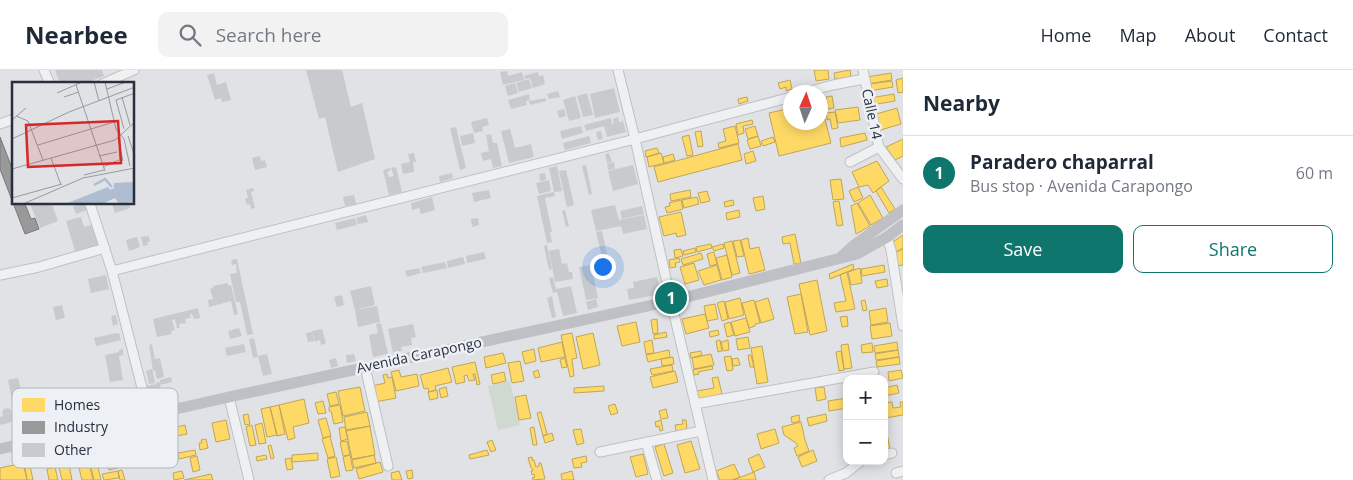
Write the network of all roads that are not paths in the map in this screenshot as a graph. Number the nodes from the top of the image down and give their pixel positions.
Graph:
1 (44, 70) edge
2 (134, 70) edge
3 (618, 70) edge
4 (864, 75) edge
5 (49, 82) edge
6 (107, 82) edge
7 (828, 86) edge
8 (783, 99) edge
9 (12, 120) edge
10 (0, 124) edge
11 (635, 139) junction
12 (879, 148) junction
13 (850, 162) dead end
14 (903, 179) edge
15 (90, 205) edge
16 (903, 210) edge
17 (903, 225) edge
18 (887, 237) junction
19 (105, 248) junction
20 (838, 260) junction
21 (112, 271) junction
22 (0, 275) edge
23 (671, 301) junction
24 (903, 326) edge
25 (365, 367) junction
26 (874, 372) dead end
27 (143, 388) edge
28 (229, 397) junction
29 (695, 404) junction
30 (178, 409) edge
31 (701, 431) junction
32 (646, 442) junction
33 (600, 452) dead end
34 (856, 465) edge
35 (388, 466) dead end
36 (249, 480) edge
37 (657, 480) edge
38 (713, 480) edge
39 (829, 480) edge

1 - 5 street
2 - 6 street
3 - 11 street
4 - 7 street
4 - 12 street, Calle 14
8 - 11 street
9 - 10 street
11 - 21 street
11 - 23 street
12 - 13 street
12 - 14 street, Calle 14
15 - 19 street
16 - 20 street, Avenida Carapongo
17 - 18 street, Avenida Carapongo
18 - 20 street, Avenida Carapongo
18 - 24 street
19 - 21 street
19 - 22 street
20 - 23 street, Avenida Carapongo
21 - 27 street
23 - 25 street, Avenida Carapongo
23 - 29 street
25 - 28 street, Avenida Carapongo
25 - 35 street
26 - 29 street
28 - 30 street, Avenida Carapongo
28 - 36 street
29 - 31 street
31 - 32 street
31 - 38 street
32 - 33 street
32 - 37 street
34 - 39 street

